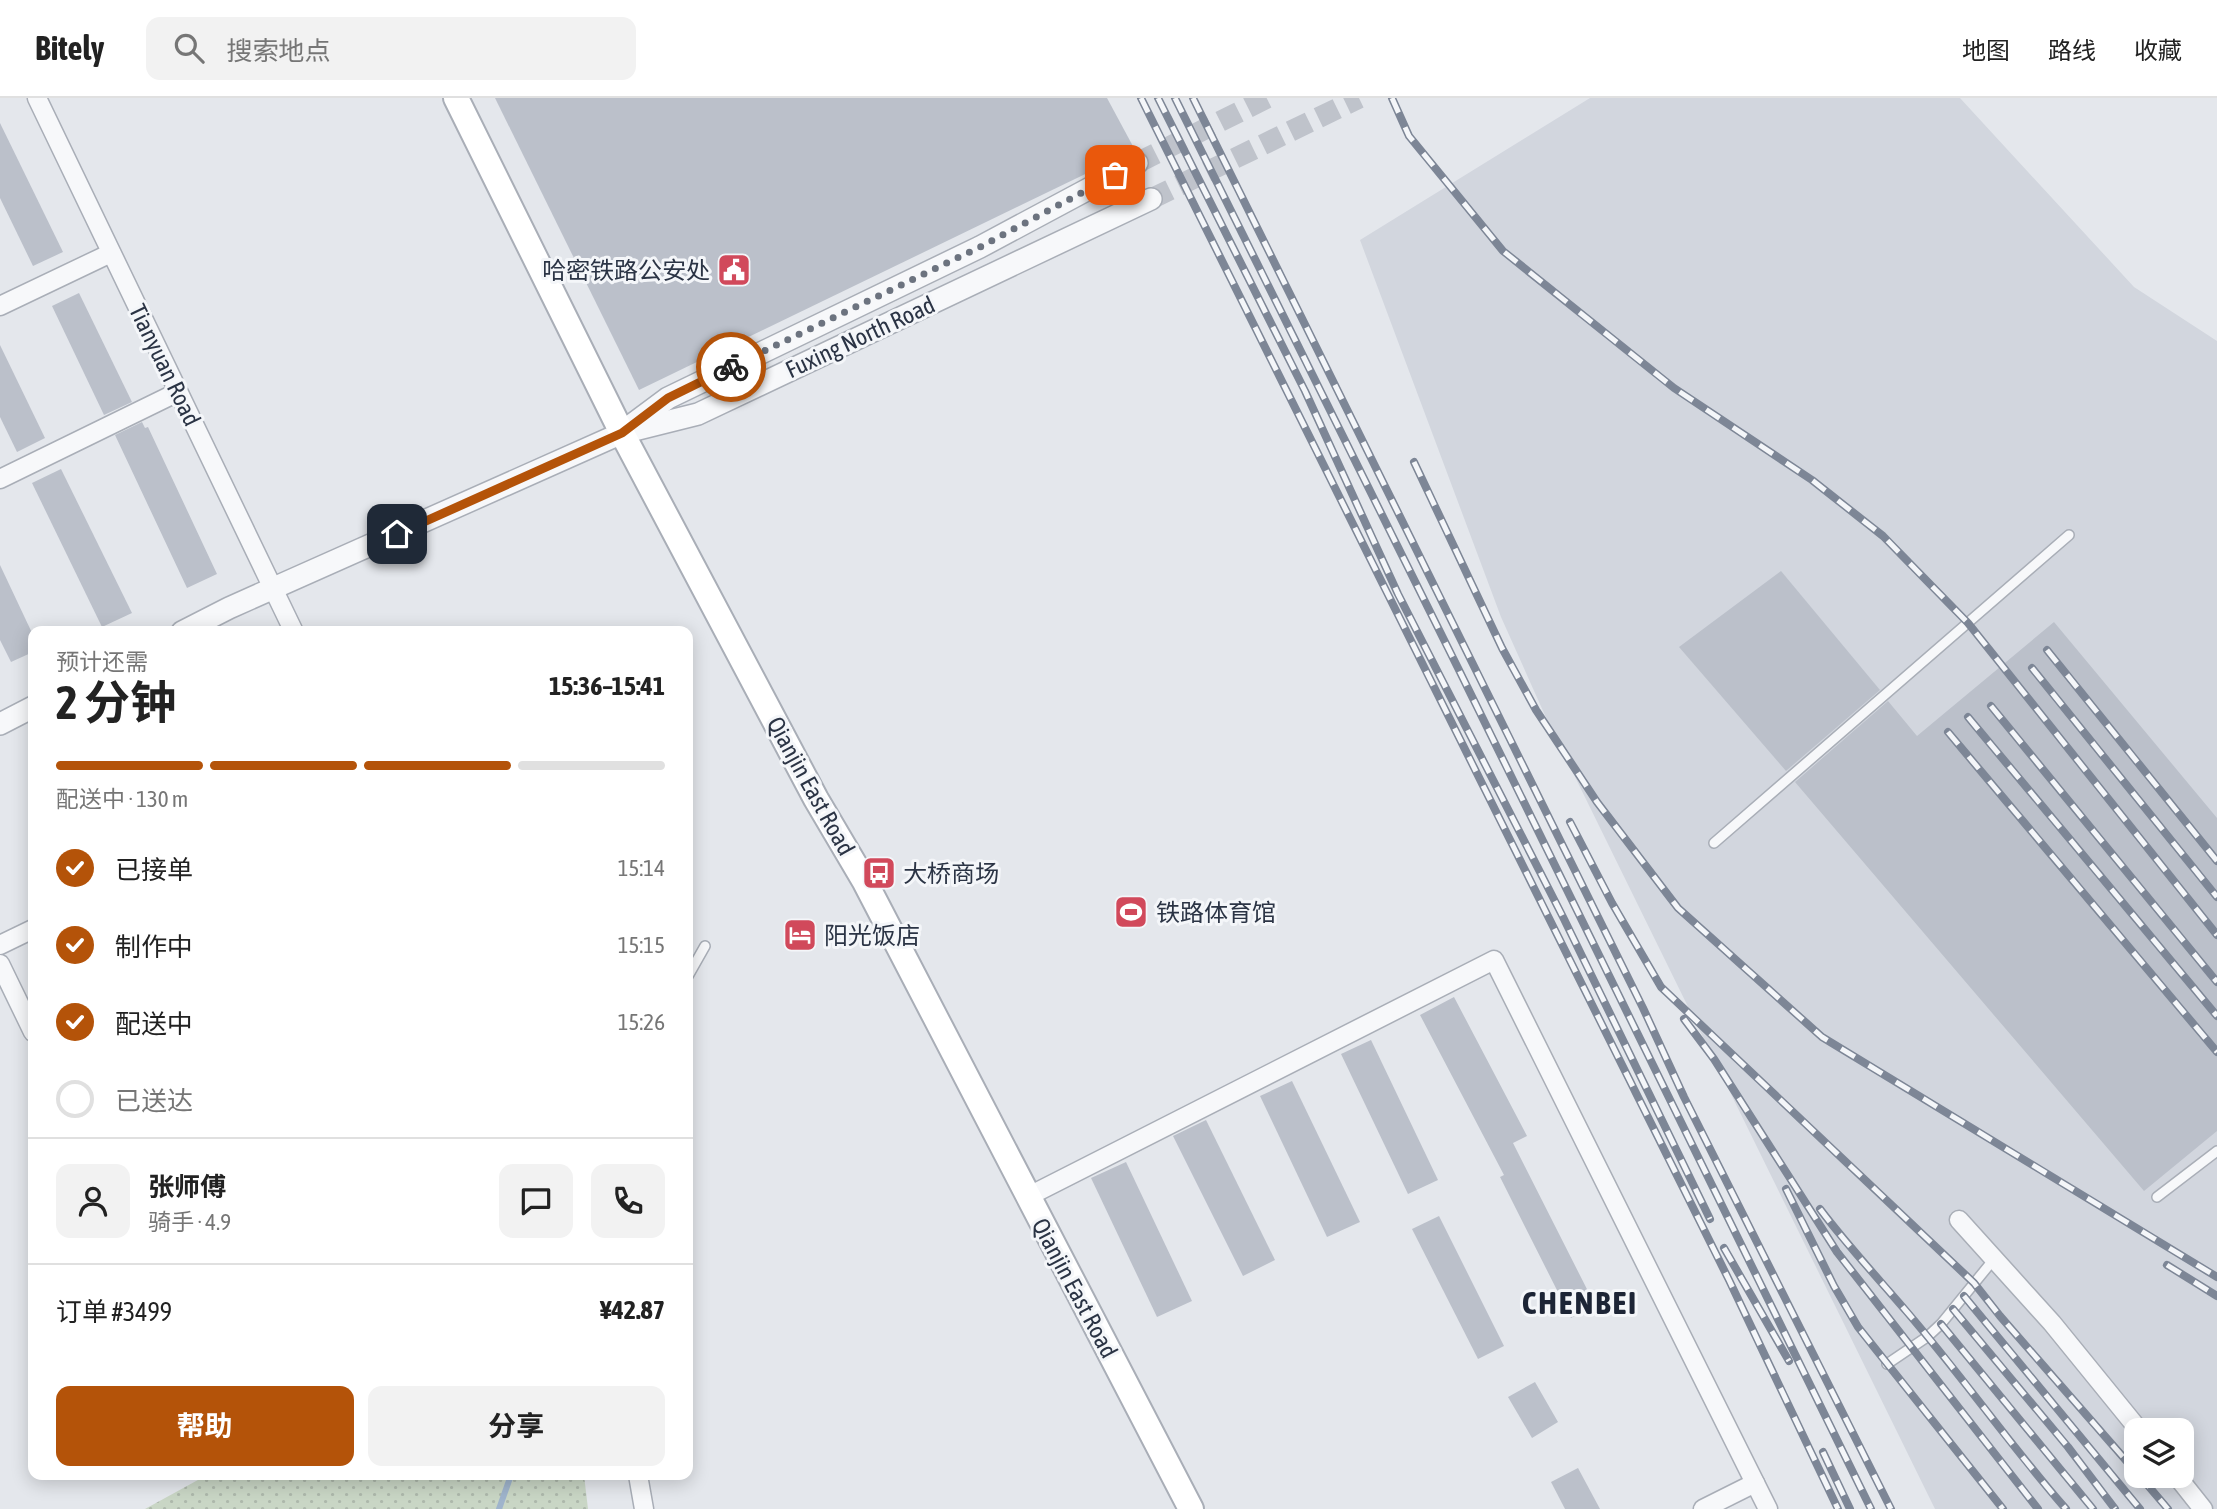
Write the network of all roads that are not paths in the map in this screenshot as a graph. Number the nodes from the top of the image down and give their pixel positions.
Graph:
1 (37, 98) edge
2 (456, 98) edge
3 (1137, 163) tunnel mouth
4 (1151, 199) tunnel mouth
5 (111, 253) junction
6 (0, 306) edge
7 (178, 392) junction
8 (622, 433) junction
9 (0, 480) edge
10 (2068, 535) dead end
11 (273, 589) junction
12 (194, 626) edge
13 (291, 626) edge
14 (28, 710) edge
15 (0, 724) edge
16 (1714, 843) dead end
17 (28, 931) edge
18 (0, 945) edge
19 (705, 946) dead end
20 (0, 964) edge
21 (693, 967) edge
22 (28, 1022) edge
23 (2217, 1151) edge
24 (1027, 1197) junction
25 (2157, 1197) dead end
26 (1959, 1220) dead end
27 (1994, 1259) junction
28 (1887, 1364) dead end
29 (2129, 1418) edge
30 (639, 1480) edge
31 (1755, 1483) junction
32 (2186, 1488) edge
33 (644, 1509) edge
34 (1191, 1509) edge
35 (1703, 1509) edge
36 (1768, 1509) edge
37 (2203, 1509) edge

1 - 5 street, Tianyuan Road
2 - 8 main road, Qianjin East Road
3 - 8 street
4 - 8 street, Fuxing North Road
5 - 6 street
5 - 7 street, Tianyuan Road
7 - 9 street
7 - 11 street, Tianyuan Road
8 - 11 street, Fuxing North Road
8 - 24 main road, Qianjin East Road
10 - 16 lane
11 - 12 street, Fuxing North Road
11 - 13 street, Tianyuan Road
14 - 15 street
17 - 18 street
19 - 21 lane
20 - 22 street
23 - 25 lane
24 - 31 street
24 - 34 main road, Qianjin East Road
26 - 27 street
27 - 28 lane
27 - 29 street
30 - 33 street
31 - 35 street
31 - 36 street
32 - 37 street

